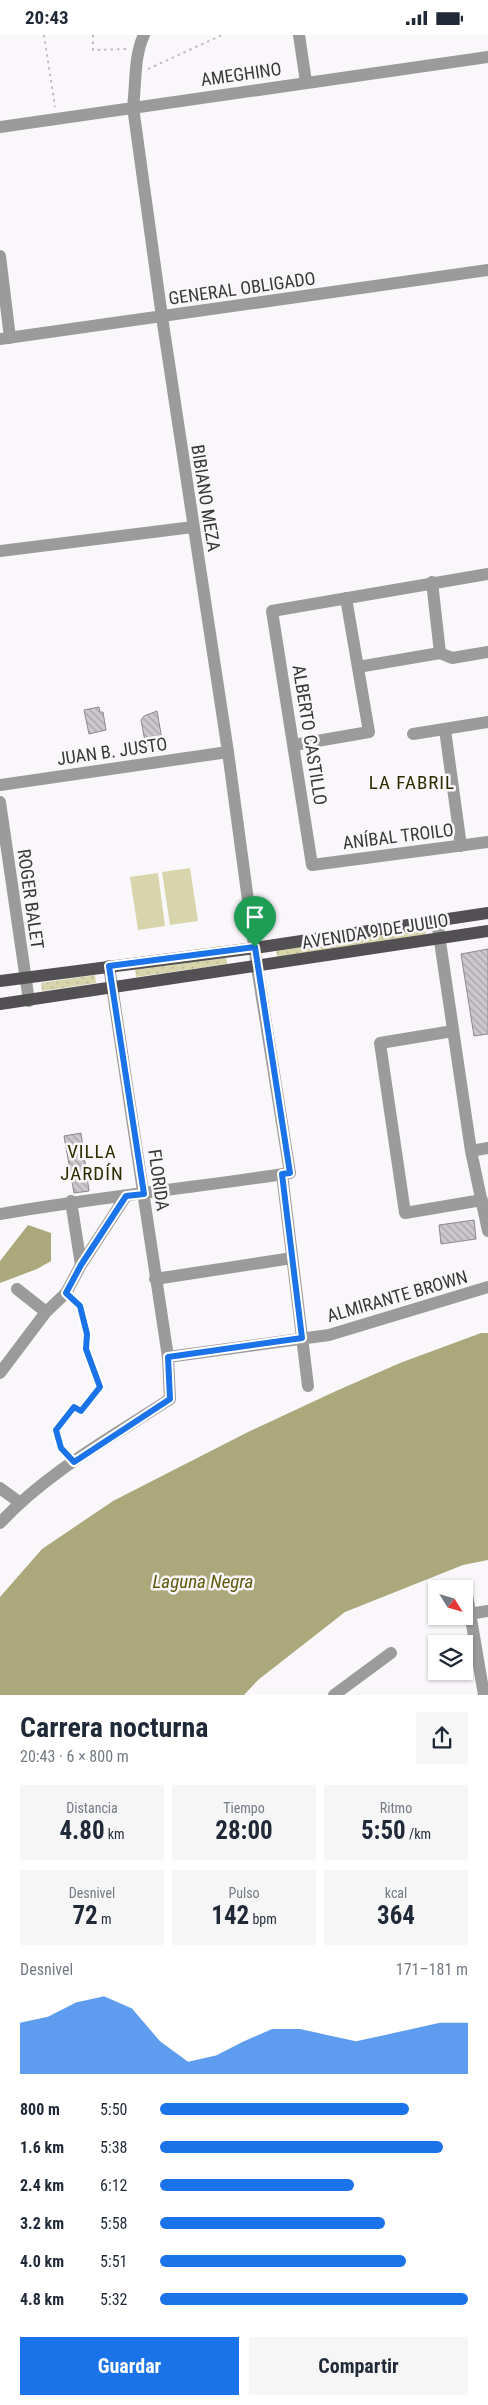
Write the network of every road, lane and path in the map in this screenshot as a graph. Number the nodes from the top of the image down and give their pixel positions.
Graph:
1 (44, 35) edge
2 (93, 35) edge
3 (144, 35) edge
4 (222, 35) edge
5 (299, 35) edge
6 (137, 49) junction
7 (488, 57) edge
8 (137, 74) junction
9 (306, 82) junction
10 (133, 107) junction
11 (57, 117) junction
12 (0, 127) edge
13 (0, 257) edge
14 (488, 270) edge
15 (162, 317) junction
16 (5, 339) edge
17 (193, 527) junction
18 (0, 551) edge
19 (488, 574) edge
20 (432, 582) junction
21 (346, 598) junction
22 (488, 652) edge
23 (440, 653) junction
24 (358, 667) junction
25 (488, 722) edge
26 (445, 730) junction
27 (414, 735) dead end
28 (294, 745) junction
29 (228, 752) junction
30 (0, 785) edge
31 (0, 802) edge
32 (488, 842) edge
33 (461, 846) junction
34 (312, 865) joint
35 (488, 913) edge
36 (437, 921) junction
37 (488, 931) edge
38 (439, 939) junction
39 (255, 947) junction
40 (109, 966) junction
41 (257, 967) junction
42 (25, 977) junction
43 (0, 981) edge
44 (113, 988) junction
45 (29, 1001) junction
46 (0, 1004) edge
47 (453, 1031) junction
48 (488, 1149) edge
49 (471, 1151) junction
50 (286, 1173) junction
51 (144, 1194) junction
52 (126, 1196) junction
53 (482, 1200) junction
54 (71, 1201) junction
55 (0, 1214) edge
56 (488, 1231) edge
57 (292, 1258) junction
58 (81, 1265) junction
59 (155, 1279) junction
60 (488, 1287) edge
61 (16, 1289) dead end
62 (66, 1293) junction
63 (46, 1312) junction
64 (302, 1338) junction
65 (168, 1357) junction
66 (0, 1373) edge
67 (308, 1386) dead end
68 (74, 1462) junction
69 (0, 1488) edge
70 (19, 1502) junction
71 (0, 1523) edge
72 (488, 1611) edge
73 (473, 1613) edge
74 (471, 1625) edge
75 (391, 1653) dead end
76 (334, 1695) edge
77 (484, 1695) edge

1 - 11 path
2 - 6 path
3 - 6 street, BIBIANO MEZA
4 - 8 path
5 - 9 street
6 - 8 street, BIBIANO MEZA
7 - 9 street, AMEGHINO
8 - 10 street, BIBIANO MEZA
9 - 10 street, AMEGHINO
10 - 11 street, AMEGHINO
10 - 15 street, BIBIANO MEZA
11 - 12 street, AMEGHINO
13 - 16 street
14 - 15 street, GENERAL OBLIGADO
15 - 16 street, GENERAL OBLIGADO
15 - 17 street, BIBIANO MEZA
17 - 18 street
17 - 29 street, BIBIANO MEZA
19 - 20 street
20 - 21 street
20 - 23 street
21 - 24 street
21 - 28 street, ALBERTO CASTILLO
22 - 23 street
23 - 24 street
24 - 28 street
25 - 26 street
26 - 27 street
26 - 33 street
28 - 34 street, ALBERTO CASTILLO
29 - 30 street, JUAN B. JUSTO
29 - 39 street, BIBIANO MEZA
31 - 42 street, ROGER BALET
32 - 33 street, ANÍBAL TROILO
33 - 34 street, ANÍBAL TROILO
35 - 36 main road, AVENIDA 9 DE JULIO
36 - 38 street
36 - 39 main road, AVENIDA 9 DE JULIO
37 - 38 main road, AVENIDA 9 DE JULIO
38 - 41 main road, AVENIDA 9 DE JULIO
38 - 47 street
39 - 40 main road, AVENIDA 9 DE JULIO
39 - 41 street, BIBIANO MEZA
40 - 42 main road, AVENIDA 9 DE JULIO
40 - 44 street, FLORIDA
41 - 44 main road, AVENIDA 9 DE JULIO
41 - 50 street, BIBIANO MEZA
42 - 43 main road, AVENIDA 9 DE JULIO
42 - 45 street, ROGER BALET
44 - 45 main road, AVENIDA 9 DE JULIO
44 - 51 street, FLORIDA
45 - 46 main road, AVENIDA 9 DE JULIO
47 - 49 street
47 - 53 street
48 - 49 street
49 - 53 street
50 - 51 street
50 - 57 street, BIBIANO MEZA
51 - 52 street
51 - 59 street, FLORIDA
52 - 54 street
52 - 58 street
53 - 56 street
54 - 55 street
54 - 58 street
57 - 59 street
57 - 64 street, BIBIANO MEZA
58 - 62 street
59 - 65 street, FLORIDA
60 - 64 street, ALMIRANTE BROWN
61 - 63 street
62 - 63 street
62 - 68 path
63 - 66 street
64 - 65 street, ALMIRANTE BROWN
64 - 67 street, BIBIANO MEZA
65 - 68 street, FLORIDA
68 - 70 street
69 - 70 street
70 - 71 street
72 - 73 street
74 - 77 street
75 - 76 street

